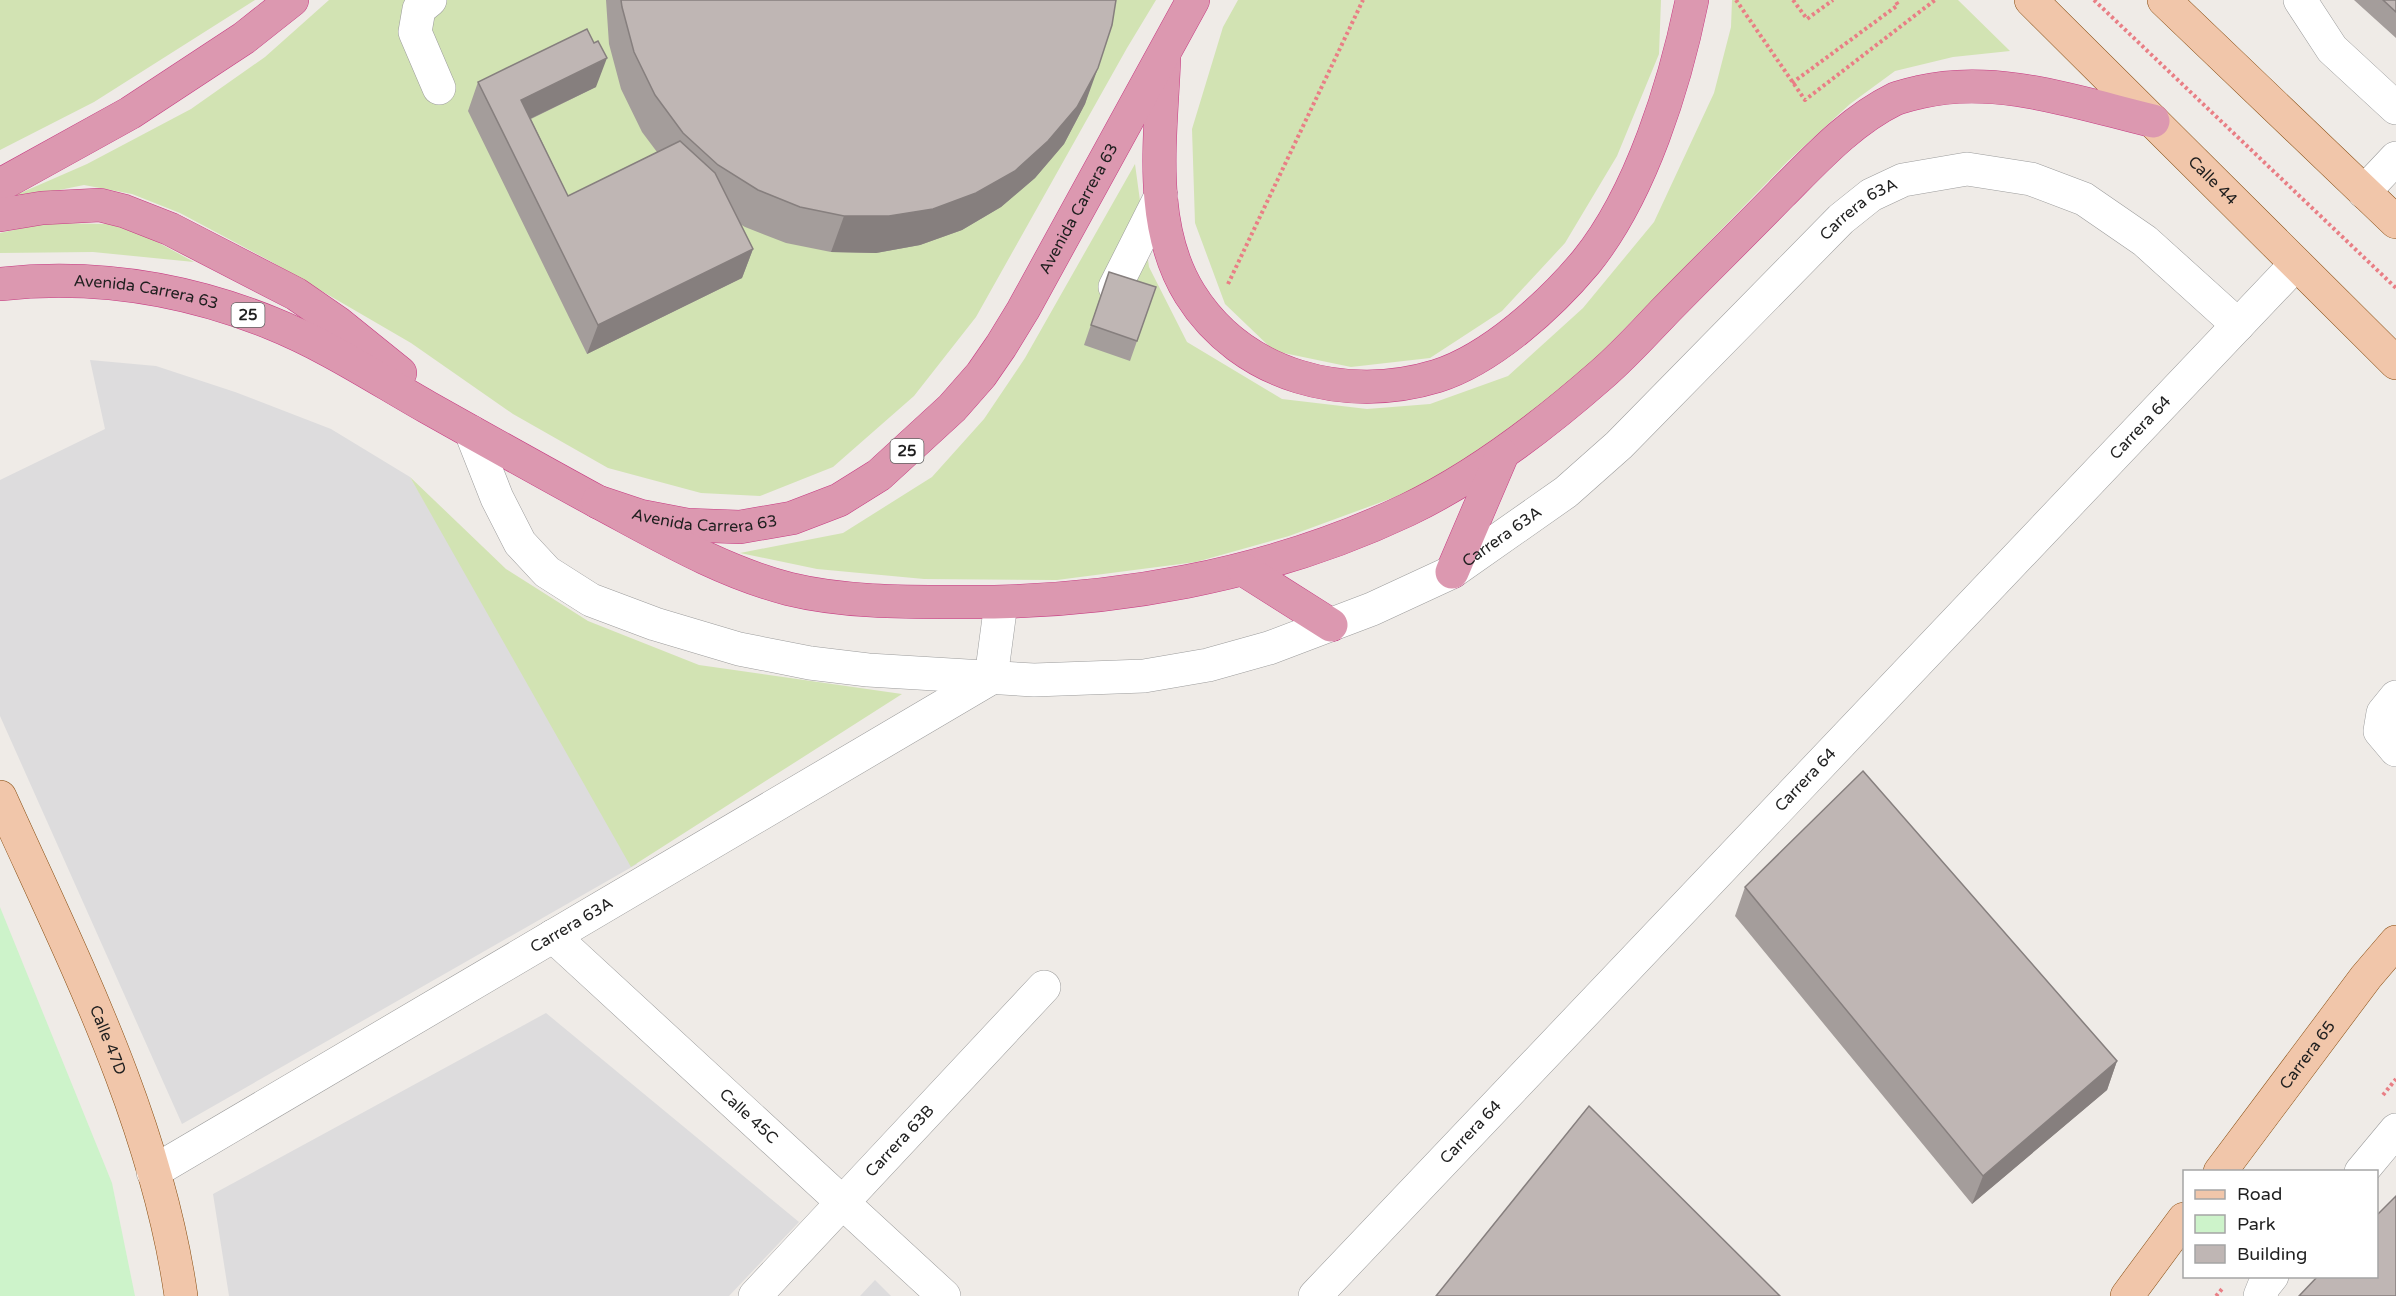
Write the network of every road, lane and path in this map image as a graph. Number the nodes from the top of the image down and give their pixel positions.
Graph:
1 (292, 0) edge
2 (430, 0) edge
3 (1193, 0) edge
4 (1363, 0) edge
5 (1692, 0) edge
6 (1736, 0) edge
7 (1793, 0) edge
8 (1833, 0) edge
9 (1895, 0) edge
10 (1935, 0) edge
11 (2031, 0) edge
12 (2094, 0) edge
13 (2164, 0) edge
14 (2300, 0) edge
15 (2190, 13) edge
16 (1164, 51) junction
17 (1792, 83) junction
18 (439, 88) dead end
19 (2396, 108) edge
20 (2153, 121) junction
21 (2396, 158) edge
22 (0, 185) edge
23 (2364, 192) junction
24 (1161, 196) junction
25 (0, 215) edge
26 (2396, 222) edge
27 (2296, 264) junction
28 (0, 284) edge
29 (1115, 287) edge
30 (2396, 288) edge
31 (1210, 320) junction
32 (2238, 325) junction
33 (2396, 363) edge
34 (471, 432) junction
35 (1502, 455) junction
36 (598, 502) junction
37 (1244, 570) junction
38 (1452, 572) junction
39 (1001, 603) junction
40 (1331, 625) junction
41 (991, 678) junction
42 (2396, 698) edge
43 (2396, 750) edge
44 (0, 797) edge
45 (553, 936) junction
46 (2396, 942) edge
47 (1044, 987) dead end
48 (2396, 1130) edge
49 (2221, 1170) edge
50 (2363, 1170) edge
51 (153, 1172) junction
52 (843, 1202) junction
53 (2183, 1220) edge
54 (2270, 1278) edge
55 (181, 1296) edge
56 (754, 1296) edge
57 (944, 1296) edge
58 (1315, 1296) edge
59 (2127, 1296) edge
60 (2260, 1296) edge

1 - 22 highway
2 - 18 street
3 - 16 highway, Avenida Carrera 63 / 25
4 - 31 path
5 - 31 highway
6 - 17 path
7 - 8 path
9 - 17 path
10 - 17 path
11 - 20 main road, Calle 44
12 - 30 path
13 - 15 main road
14 - 19 street
15 - 23 main road
16 - 24 highway
16 - 36 highway, Avenida Carrera 63 / 25
20 - 27 main road, Calle 44
20 - 35 highway
21 - 23 street
23 - 26 main road
24 - 29 street
24 - 31 highway
25 - 34 highway
27 - 32 street, Carrera 64
27 - 33 main road, Calle 44
28 - 34 highway, Avenida Carrera 63 / 25
32 - 38 street, Carrera 63A
32 - 58 street, Carrera 64
34 - 36 highway, Avenida Carrera 63 / 25
34 - 41 street, Carrera 63A
35 - 37 highway
35 - 38 highway
36 - 39 highway
37 - 39 highway
37 - 40 highway
38 - 40 street, Carrera 63A
39 - 41 street
40 - 41 street, Carrera 63A
41 - 45 street, Carrera 63A
42 - 43 street
44 - 51 main road, Calle 47D
45 - 51 street, Carrera 63A
45 - 52 street, Calle 45C
46 - 49 main road, Carrera 65
47 - 52 street, Carrera 63B
48 - 50 street
51 - 55 main road, Calle 47D
52 - 56 street, Carrera 63B
52 - 57 street, Calle 45C
53 - 59 main road
54 - 60 street

